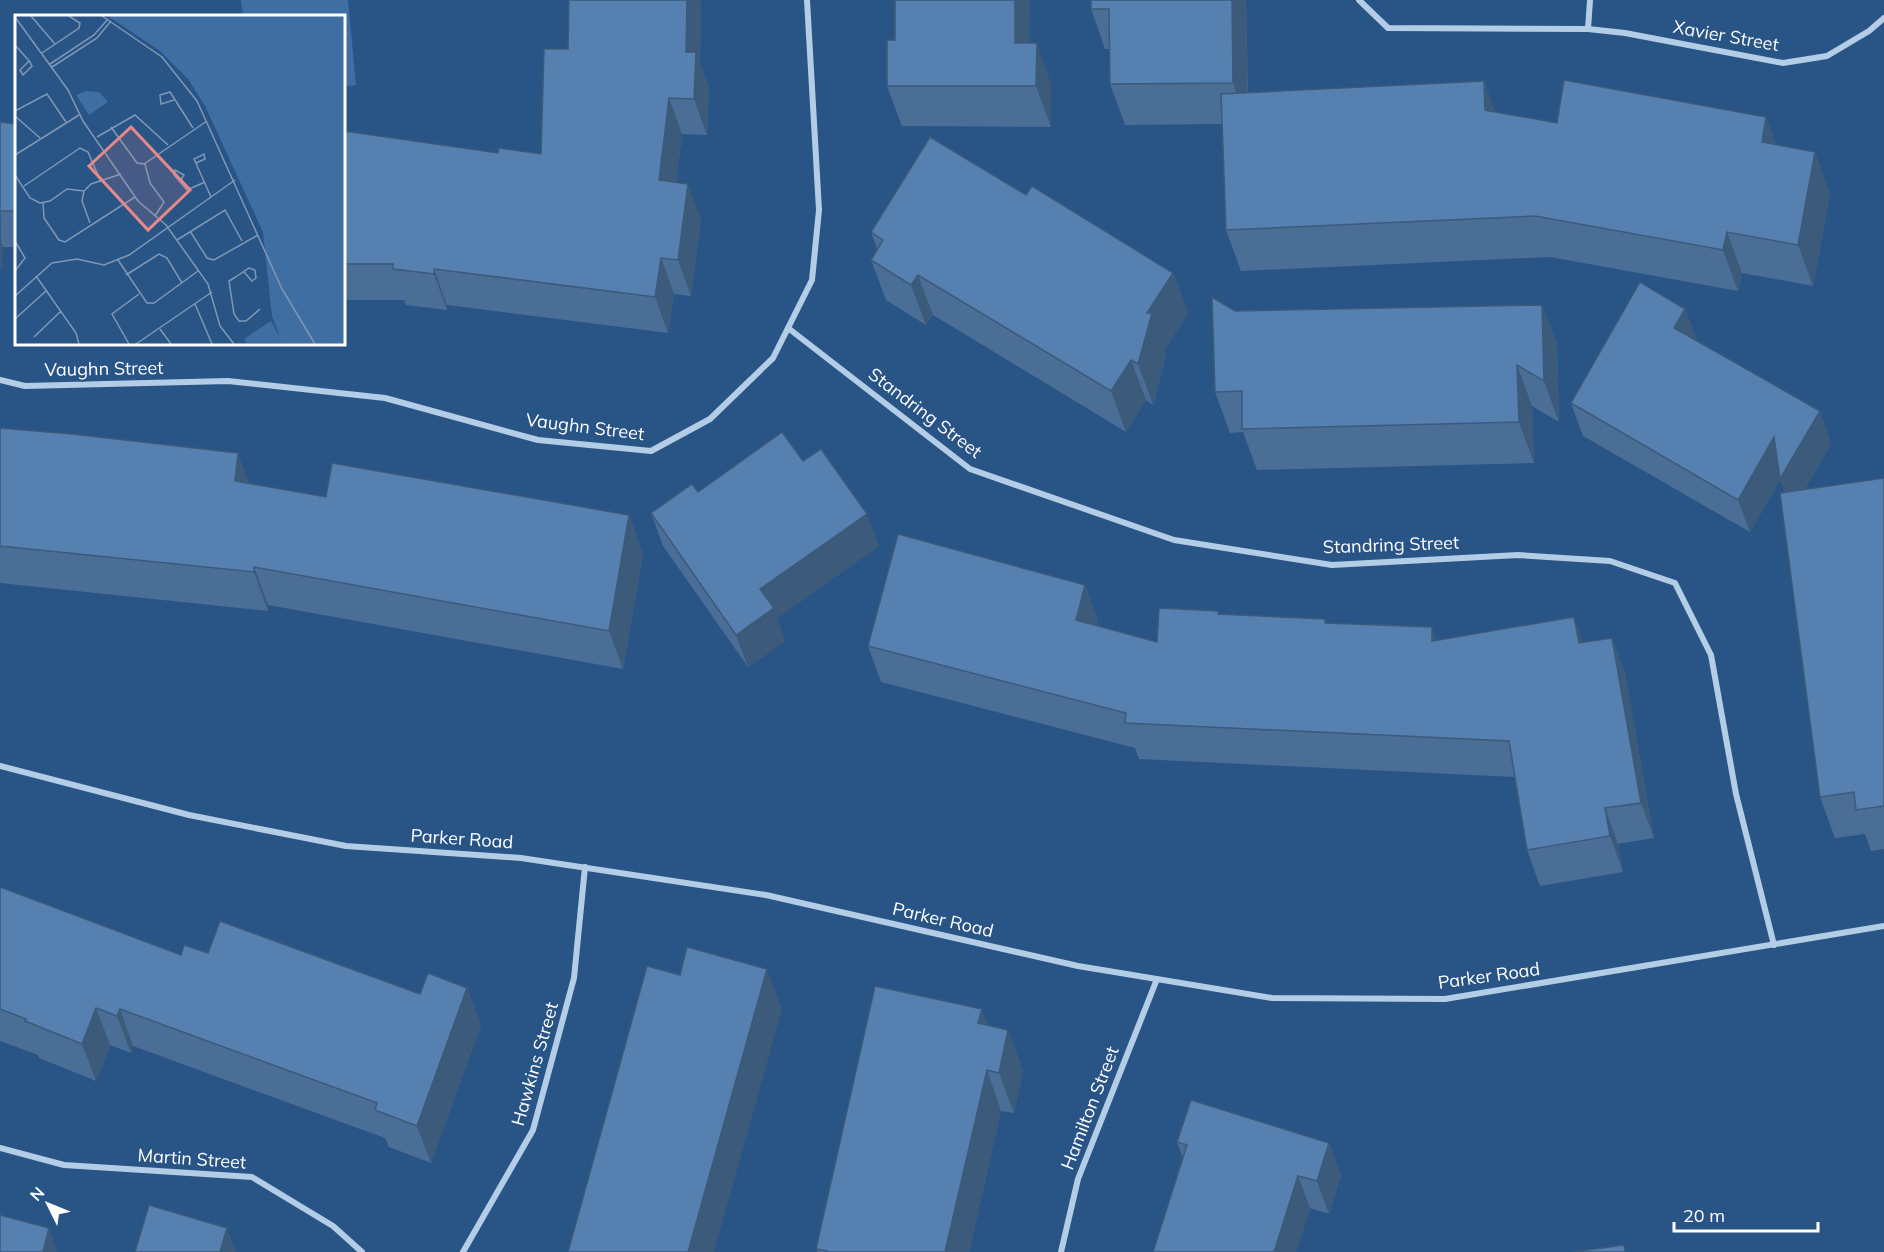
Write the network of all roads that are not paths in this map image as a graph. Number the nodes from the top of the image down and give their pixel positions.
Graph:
1 (807, 0) edge
2 (1359, 0) edge
3 (1590, 0) edge
4 (1884, 18) edge
5 (1588, 29) junction
6 (788, 328) junction
7 (0, 380) edge
8 (0, 766) edge
9 (585, 867) junction
10 (1884, 926) edge
11 (1773, 945) junction
12 (1157, 979) junction
13 (0, 1148) edge
14 (362, 1252) edge
15 (463, 1252) edge
16 (1061, 1252) edge

1 - 6 street, Vaughn Street
2 - 5 street, Xavier Street
3 - 5 street
4 - 5 street, Xavier Street
6 - 7 street, Vaughn Street
6 - 11 street, Standring Street
8 - 9 street, Parker Road
9 - 12 street, Parker Road
9 - 15 street, Hawkins Street
10 - 11 street, Parker Road
11 - 12 street, Parker Road
12 - 16 street, Hamilton Street
13 - 14 street, Martin Street

